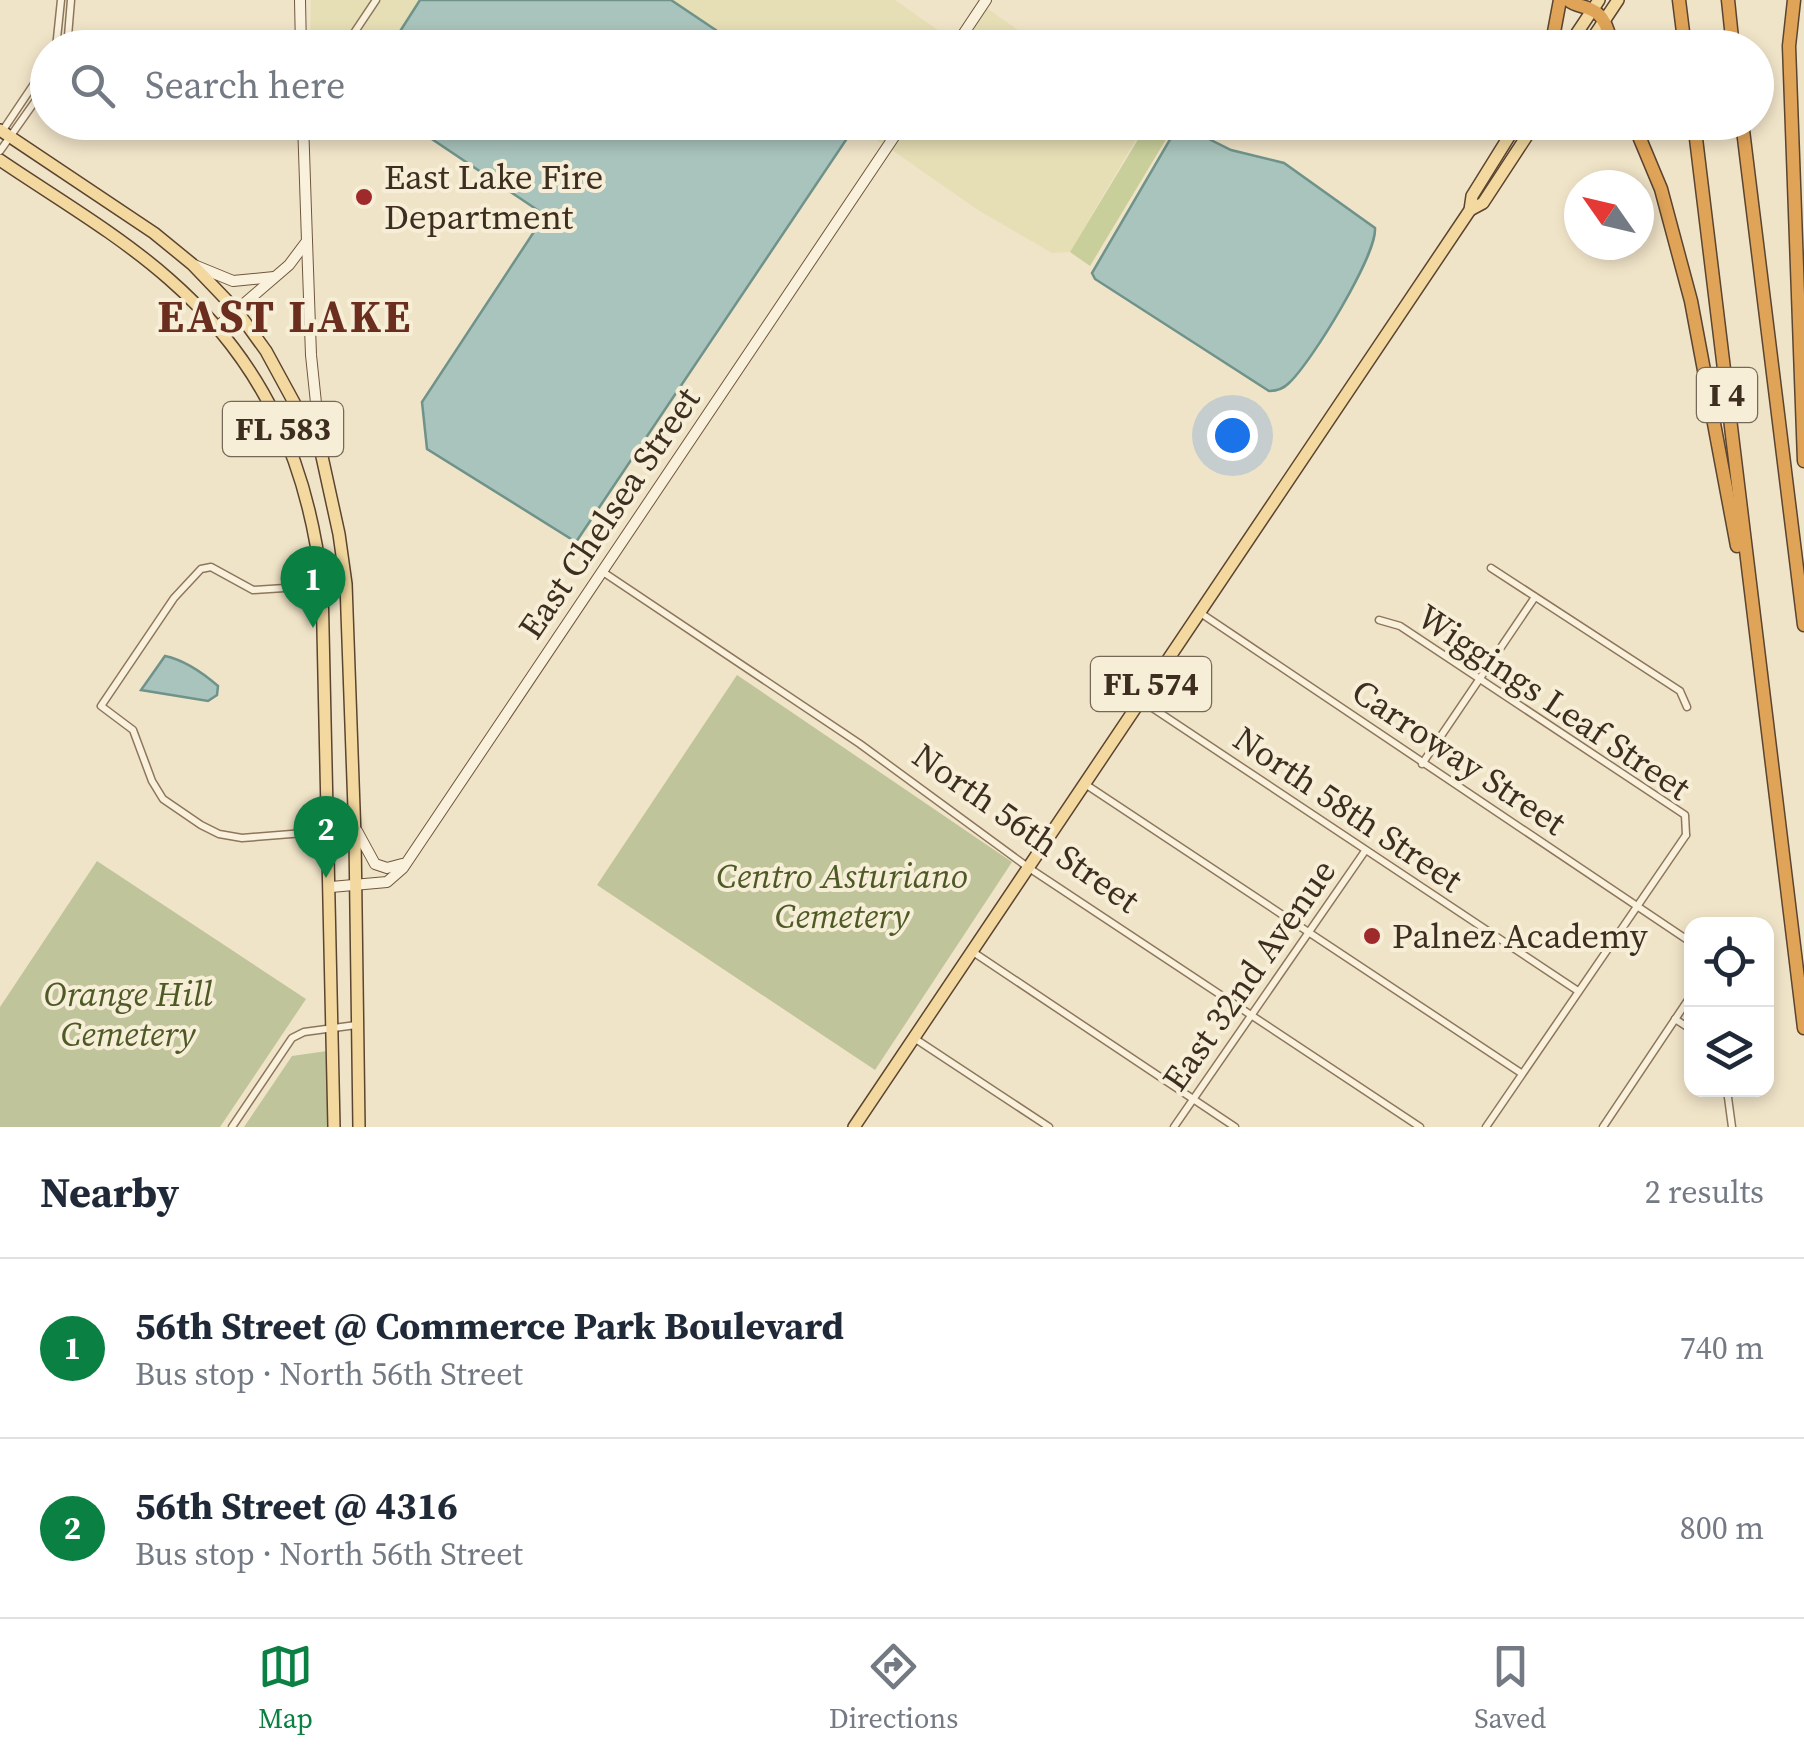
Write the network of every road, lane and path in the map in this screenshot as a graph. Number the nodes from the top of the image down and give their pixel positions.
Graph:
1 (60, 0) edge
2 (72, 0) edge
3 (300, 0) edge
4 (376, 0) edge
5 (986, 0) edge
6 (1560, 0) edge
7 (1568, 0) edge
8 (1618, 0) edge
9 (1679, 0) edge
10 (1728, 0) edge
11 (1794, 0) edge
12 (1596, 5) edge
13 (1604, 20) junction
14 (58, 30) edge
15 (69, 30) edge
16 (301, 30) edge
17 (356, 30) edge
18 (966, 30) edge
19 (1554, 30) edge
20 (1579, 30) edge
21 (1598, 30) edge
22 (1607, 30) edge
23 (1683, 30) edge
24 (1731, 30) edge
25 (30, 91) edge
26 (30, 103) edge
27 (3, 133) edge
28 (304, 140) edge
29 (892, 140) edge
30 (1507, 140) edge
31 (1524, 140) edge
32 (1643, 140) edge
33 (1696, 140) edge
34 (1744, 140) edge
35 (0, 151) edge
36 (0, 160) edge
37 (1470, 210) junction
38 (308, 241) junction
39 (192, 264) junction
40 (275, 277) junction
41 (237, 311) junction
42 (217, 327) junction
43 (322, 452) junction
44 (1804, 461) edge
45 (1491, 568) dead end
46 (603, 572) junction
47 (346, 584) junction
48 (322, 586) junction
49 (1804, 589) edge
50 (1535, 597) junction
51 (1802, 605) junction
52 (1199, 612) junction
53 (1380, 620) dead end
54 (1804, 625) edge
55 (1759, 667) junction
56 (1478, 680) junction
57 (1140, 700) junction
58 (1687, 706) dead end
59 (1422, 764) junction
60 (1085, 784) junction
61 (354, 824) junction
62 (330, 835) junction
63 (1365, 851) junction
64 (411, 856) junction
65 (1030, 868) junction
66 (355, 886) junction
67 (331, 887) junction
68 (1636, 905) junction
69 (1310, 932) junction
70 (1684, 938) edge
71 (972, 952) junction
72 (1578, 990) junction
73 (1684, 1006) edge
74 (1250, 1016) junction
75 (1676, 1019) junction
76 (1684, 1024) edge
77 (357, 1026) junction
78 (330, 1028) junction
79 (1804, 1028) edge
80 (914, 1038) junction
81 (1522, 1073) junction
82 (1728, 1097) edge
83 (1192, 1099) junction
84 (860, 1125) edge
85 (232, 1127) edge
86 (334, 1127) edge
87 (359, 1127) edge
88 (1049, 1127) edge
89 (1174, 1127) edge
90 (1235, 1127) edge
91 (1420, 1127) edge
92 (1486, 1127) edge
93 (1603, 1127) edge
94 (1732, 1127) edge

1 - 14 street
2 - 15 street
3 - 16 street
4 - 17 street
5 - 18 street
6 - 19 highway
7 - 12 highway
8 - 13 main road
9 - 23 highway
10 - 24 highway
11 - 44 highway
12 - 13 highway
12 - 20 main road
13 - 21 main road
13 - 22 highway
25 - 27 street
26 - 27 street
27 - 35 street
27 - 39 main road, FL 583
28 - 38 street
29 - 46 street, East Chelsea Street
30 - 37 main road, FL 574
31 - 37 main road
32 - 55 highway
33 - 55 highway, I 4
34 - 51 highway, I 4
36 - 42 main road, FL 583
37 - 52 main road, FL 574
38 - 40 street
38 - 43 street
39 - 40 street
39 - 41 main road, FL 583
40 - 41 street
41 - 42 street
41 - 43 main road, FL 583
42 - 48 main road, FL 583
43 - 47 main road, FL 583
45 - 50 street
46 - 64 street, East Chelsea Street
46 - 65 street, North 56th Street
47 - 48 street
47 - 61 main road, FL 583
48 - 62 main road, FL 583
48 - 62 street
49 - 51 highway
50 - 56 street
50 - 58 street
51 - 54 highway, I 4
52 - 57 main road, FL 574
52 - 59 street, Carroway Street
53 - 56 street, Wiggings Leaf Street
55 - 79 highway, I 4
56 - 59 street
56 - 68 street, Wiggings Leaf Street
57 - 60 main road, FL 574
57 - 63 street, North 58th Street
59 - 68 street, Carroway Street
60 - 65 main road, FL 574
60 - 69 street
61 - 64 street
61 - 66 main road, FL 583
62 - 67 main road, FL 583
63 - 69 street, East 32nd Avenue
63 - 72 street, North 58th Street
64 - 66 street, East Chelsea Street
65 - 71 main road, FL 574
65 - 74 street, North 56th Street
66 - 67 street, East Chelsea Street
66 - 77 main road, FL 583
67 - 78 main road, FL 583
68 - 70 street, Carroway Street
68 - 72 street
69 - 74 street, East 32nd Avenue
69 - 81 street
71 - 80 main road, FL 574
71 - 83 street
72 - 81 street
73 - 75 street
74 - 83 street, East 32nd Avenue
74 - 91 street, North 56th Street
75 - 76 street
75 - 93 street
77 - 78 street
77 - 87 main road, FL 583
78 - 85 street
78 - 86 main road, FL 583
80 - 84 main road, FL 574
80 - 88 street
81 - 92 street
82 - 94 street
83 - 89 street, East 32nd Avenue
83 - 90 street

